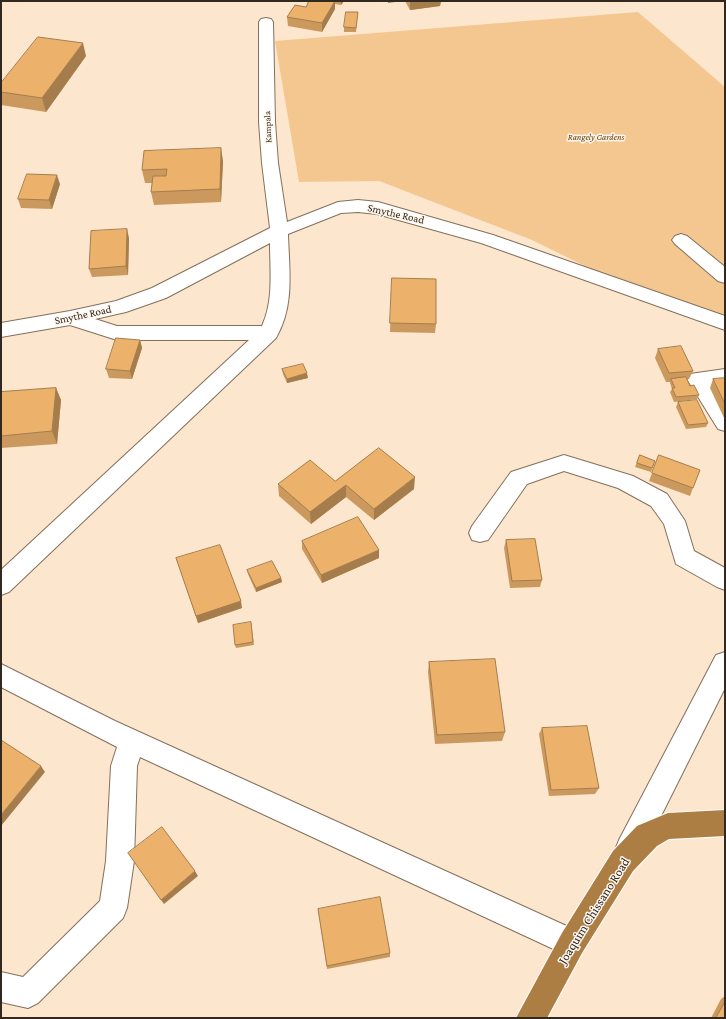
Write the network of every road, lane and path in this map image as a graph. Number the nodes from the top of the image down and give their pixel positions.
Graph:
1 (266, 22) dead end
2 (279, 231) junction
3 (681, 240) dead end
4 (725, 277) edge
5 (70, 318) junction
6 (725, 324) edge
7 (1, 330) edge
8 (269, 333) junction
9 (725, 376) edge
10 (725, 423) edge
11 (480, 533) dead end
12 (725, 580) edge
13 (1, 586) edge
14 (725, 663) edge
15 (1, 675) edge
16 (132, 741) junction
17 (725, 823) edge
18 (623, 861) junction
19 (572, 944) junction
20 (1, 987) edge
21 (532, 1018) edge

1 - 2 street, Kampala
2 - 5 street, Smythe Road
2 - 6 street, Smythe Road
2 - 8 street, Kampala
3 - 4 street
5 - 7 street, Smythe Road
5 - 8 street
8 - 13 street
9 - 10 street
11 - 12 street
14 - 18 street
15 - 16 street
16 - 19 street
16 - 20 street
17 - 18 highway, Joaquim Chissano Road
18 - 19 highway, Joaquim Chissano Road
19 - 21 highway, Joaquim Chissano Road

